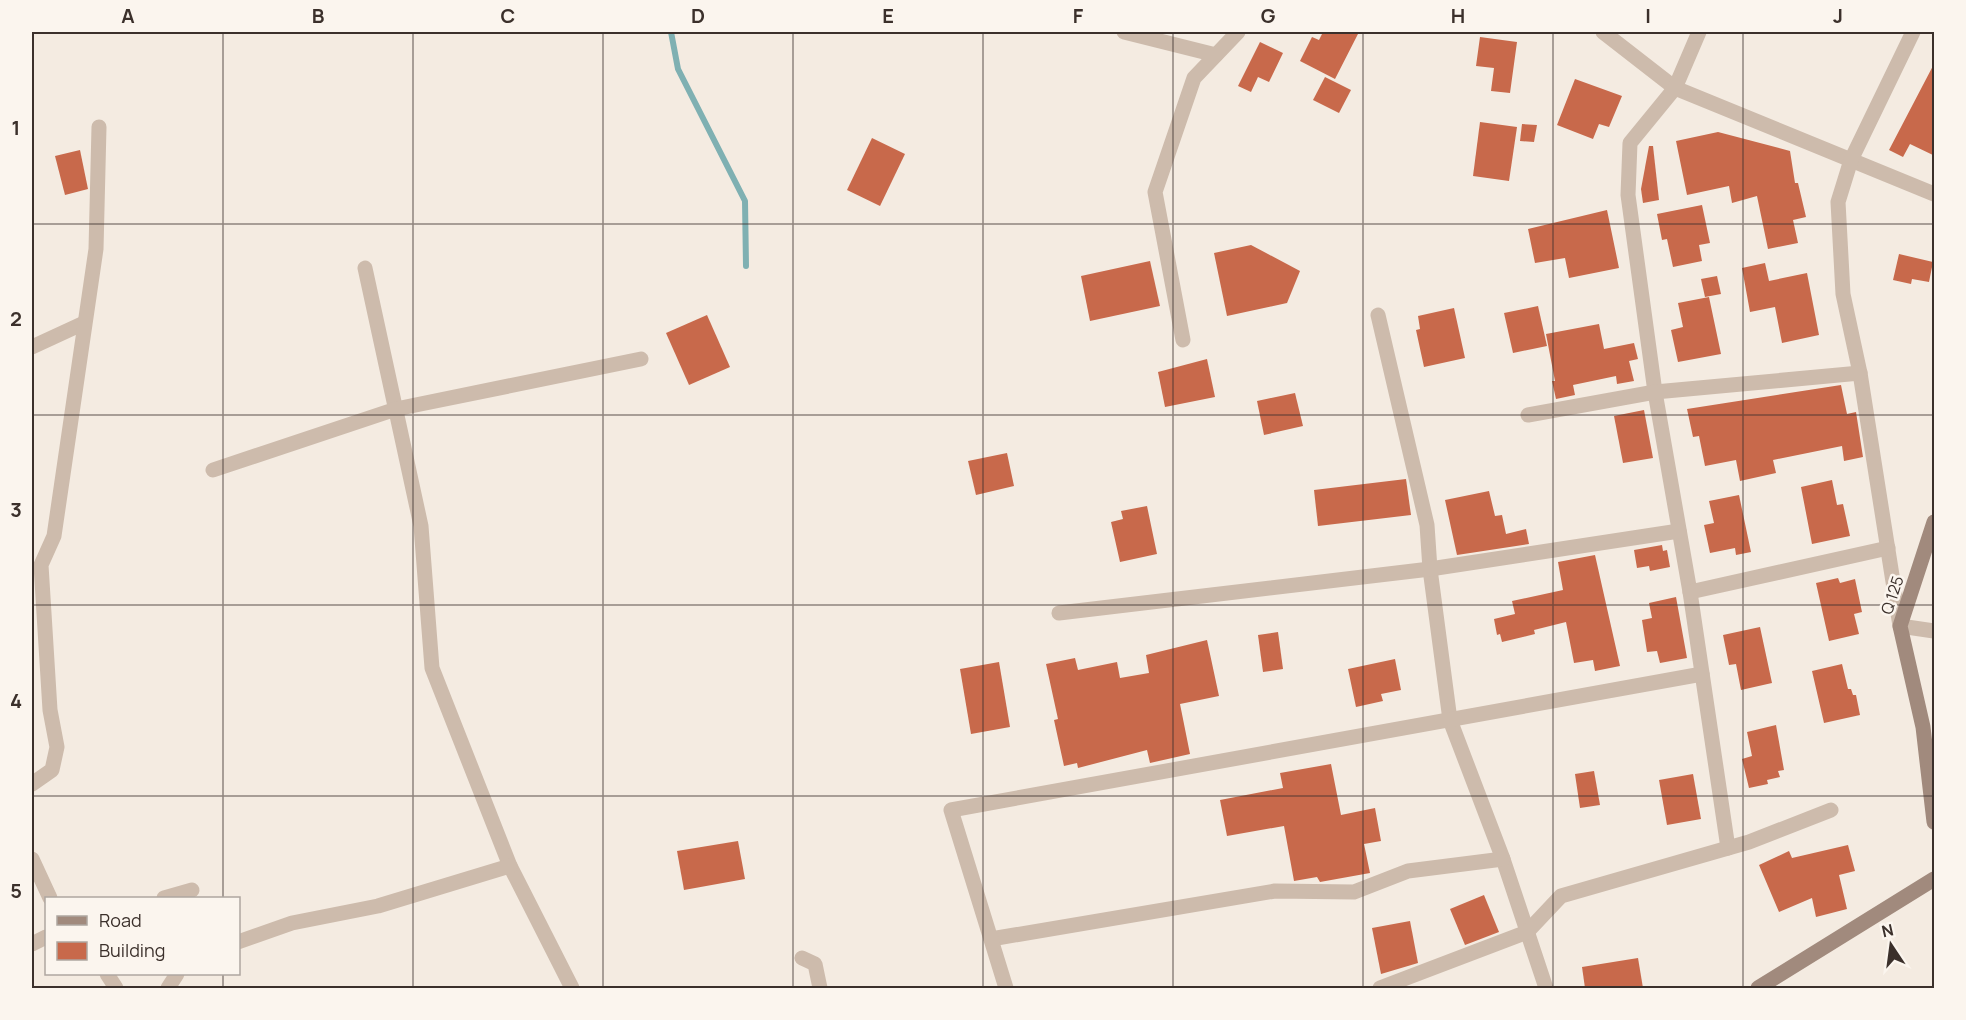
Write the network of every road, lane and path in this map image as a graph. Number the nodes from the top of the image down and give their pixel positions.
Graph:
1 (1124, 32) edge
2 (1238, 32) edge
3 (1603, 32) edge
4 (1699, 32) edge
5 (1913, 32) edge
6 (1216, 55) junction
7 (1675, 88) junction
8 (99, 128) dead end
9 (1851, 160) junction
10 (1935, 194) edge
11 (364, 268) dead end
12 (1377, 315) dead end
13 (84, 322) junction
14 (1183, 340) dead end
15 (32, 347) edge
16 (641, 359) dead end
17 (1860, 374) junction
18 (1654, 392) junction
19 (396, 409) junction
20 (1528, 416) dead end
21 (213, 470) dead end
22 (1935, 522) edge
23 (1679, 531) junction
24 (1888, 548) junction
25 (36, 566) edge
26 (1430, 569) junction
27 (1690, 592) junction
28 (1059, 613) dead end
29 (1900, 626) junction
30 (1935, 631) edge
31 (1702, 674) junction
32 (1450, 720) junction
33 (32, 784) edge
34 (1831, 810) dead end
35 (1935, 822) edge
36 (1728, 848) junction
37 (1503, 859) junction
38 (32, 860) edge
39 (510, 866) junction
40 (1935, 879) edge
41 (192, 890) dead end
42 (50, 897) edge
43 (168, 897) edge
44 (1527, 932) junction
45 (991, 939) junction
46 (240, 941) edge
47 (802, 958) dead end
48 (108, 975) edge
49 (176, 975) edge
50 (116, 988) edge
51 (168, 988) edge
52 (572, 988) edge
53 (820, 988) edge
54 (1006, 988) edge
55 (1380, 988) edge
56 (1546, 988) edge
57 (1758, 988) edge

1 - 6 street
2 - 6 street
3 - 7 street
4 - 7 street
5 - 9 street
6 - 14 street
7 - 9 street
7 - 18 street
8 - 13 street
9 - 10 street
9 - 17 street
11 - 19 street
12 - 26 street
13 - 15 street
13 - 25 street
16 - 19 street
17 - 18 street
17 - 24 street
18 - 20 street
18 - 23 street
19 - 21 street
19 - 39 street
22 - 29 street, Q 125
23 - 26 street
23 - 27 street
24 - 27 street
24 - 29 street
25 - 33 street
26 - 28 street
26 - 32 street
27 - 31 street
29 - 30 street
29 - 35 street, Q 125
31 - 32 street
31 - 36 street
32 - 37 street
32 - 45 street
34 - 36 street
36 - 44 street
37 - 44 street
37 - 45 street
38 - 42 street
39 - 46 street
39 - 52 street
40 - 57 street
41 - 43 street
44 - 55 street
44 - 56 street
45 - 54 street
47 - 53 street
48 - 50 street
49 - 51 street

